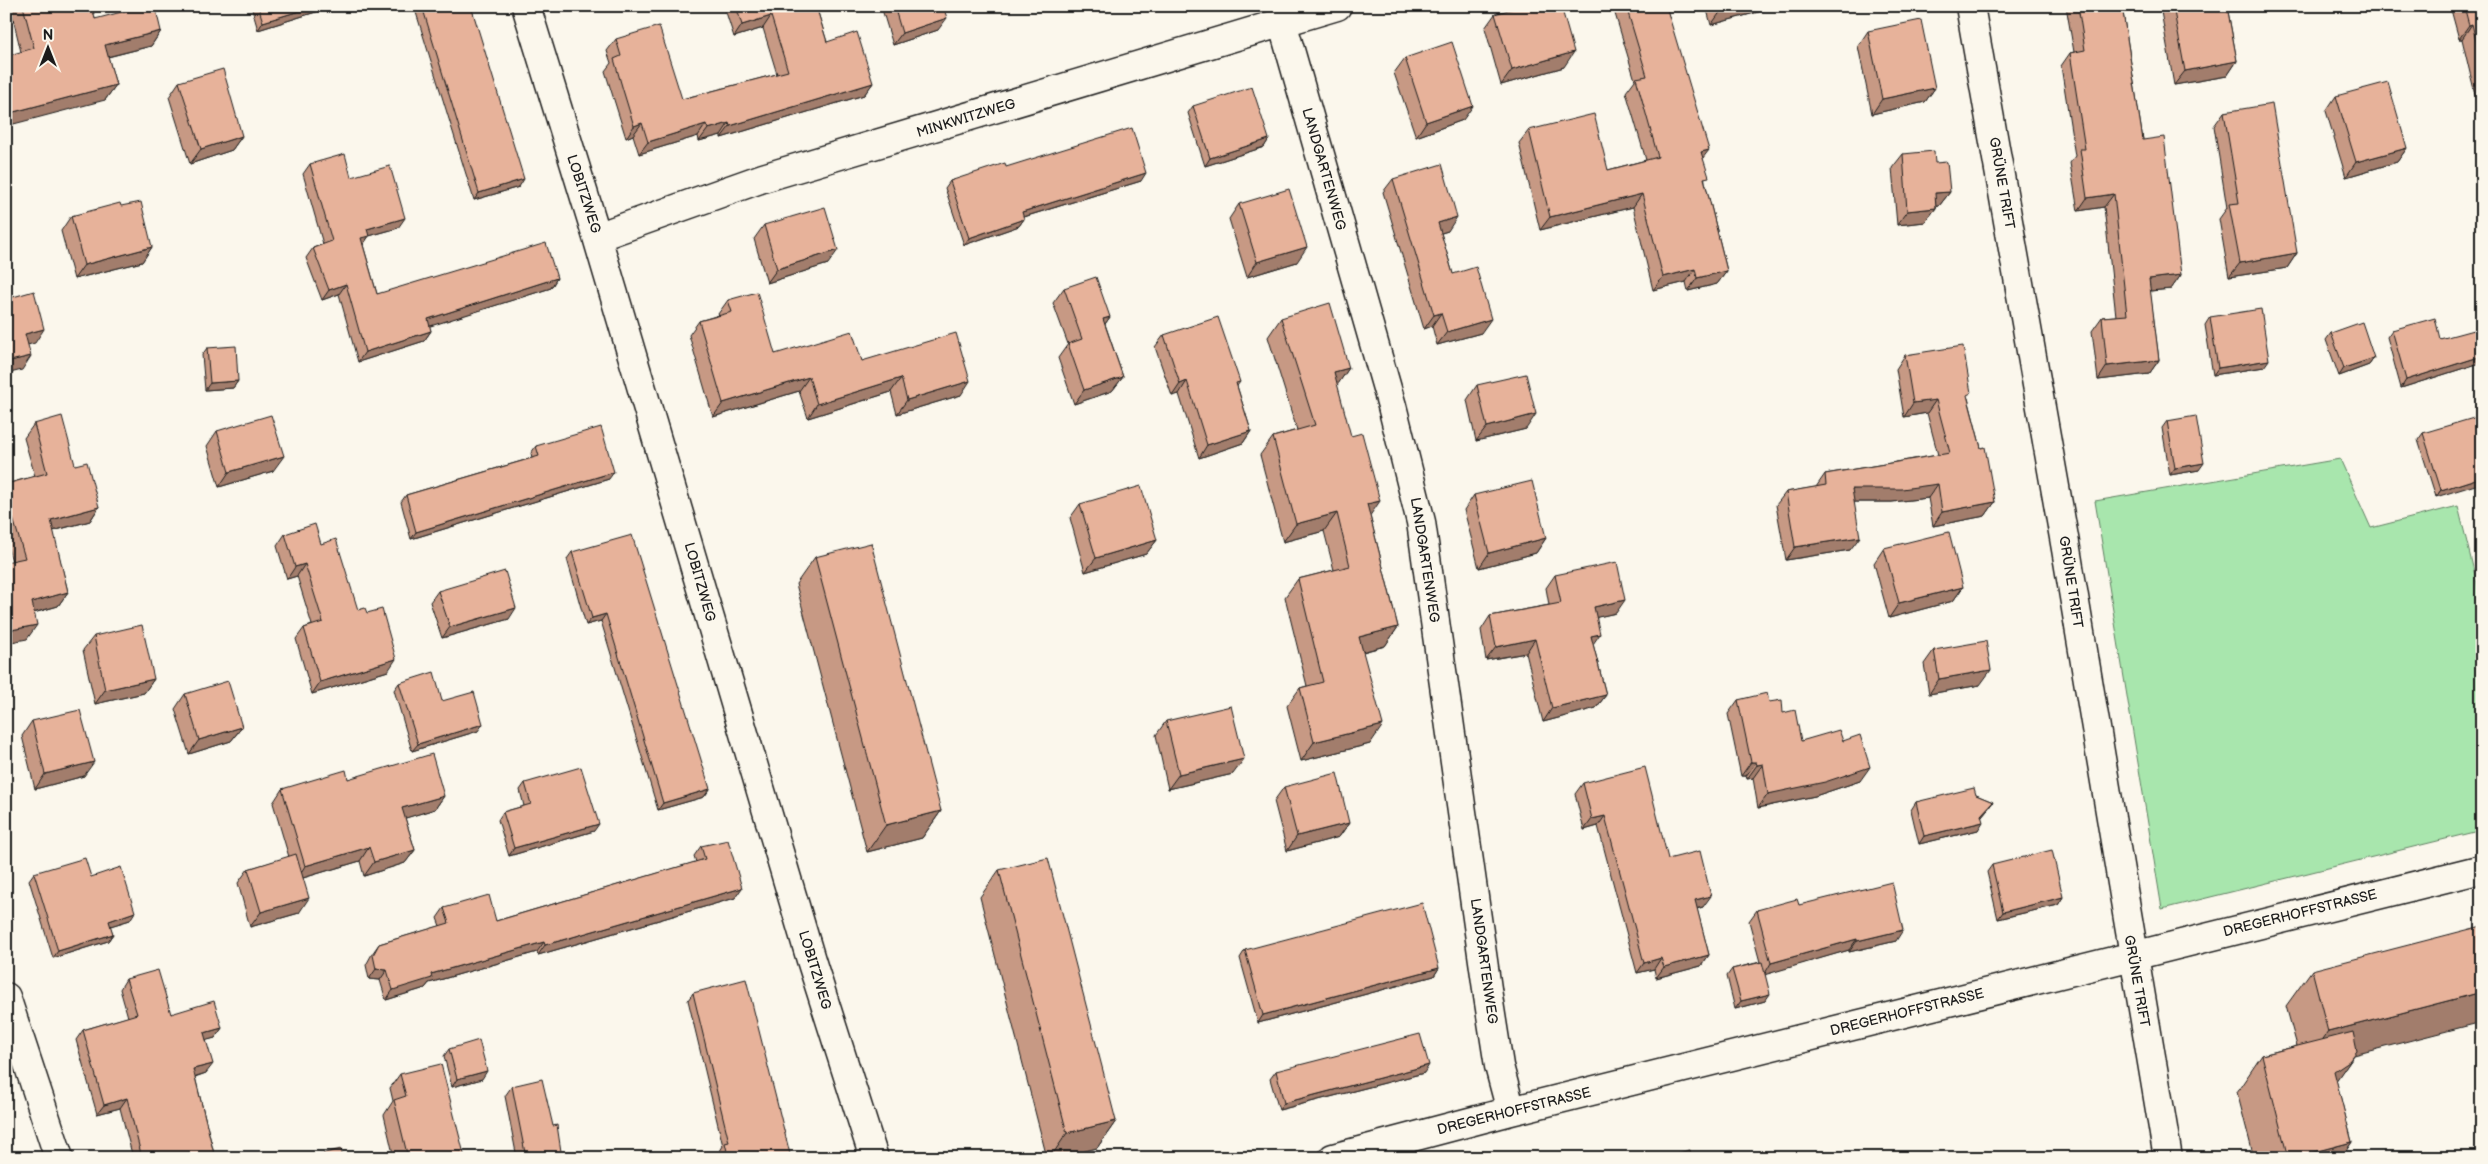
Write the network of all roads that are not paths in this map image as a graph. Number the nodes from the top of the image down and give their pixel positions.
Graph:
1 (526, 6) edge
2 (1337, 6) edge
3 (1970, 6) edge
4 (1282, 22) junction
5 (597, 237) junction
6 (2482, 869) edge
7 (2132, 956) junction
8 (6, 997) edge
9 (1511, 1111) junction
10 (59, 1158) edge
11 (874, 1158) edge
12 (1333, 1158) edge
13 (2168, 1158) edge

1 - 5 street, LOBITZWEG
2 - 4 street, MINKWITZWEG
3 - 7 street, GRÜNE TRIFT
4 - 5 street, MINKWITZWEG
4 - 9 street, LANDGARTENWEG
5 - 11 street, LOBITZWEG
6 - 7 street, DREGERHOFFSTRASSE
7 - 9 street, DREGERHOFFSTRASSE
7 - 13 street, GRÜNE TRIFT
8 - 10 street
9 - 12 street, DREGERHOFFSTRASSE

